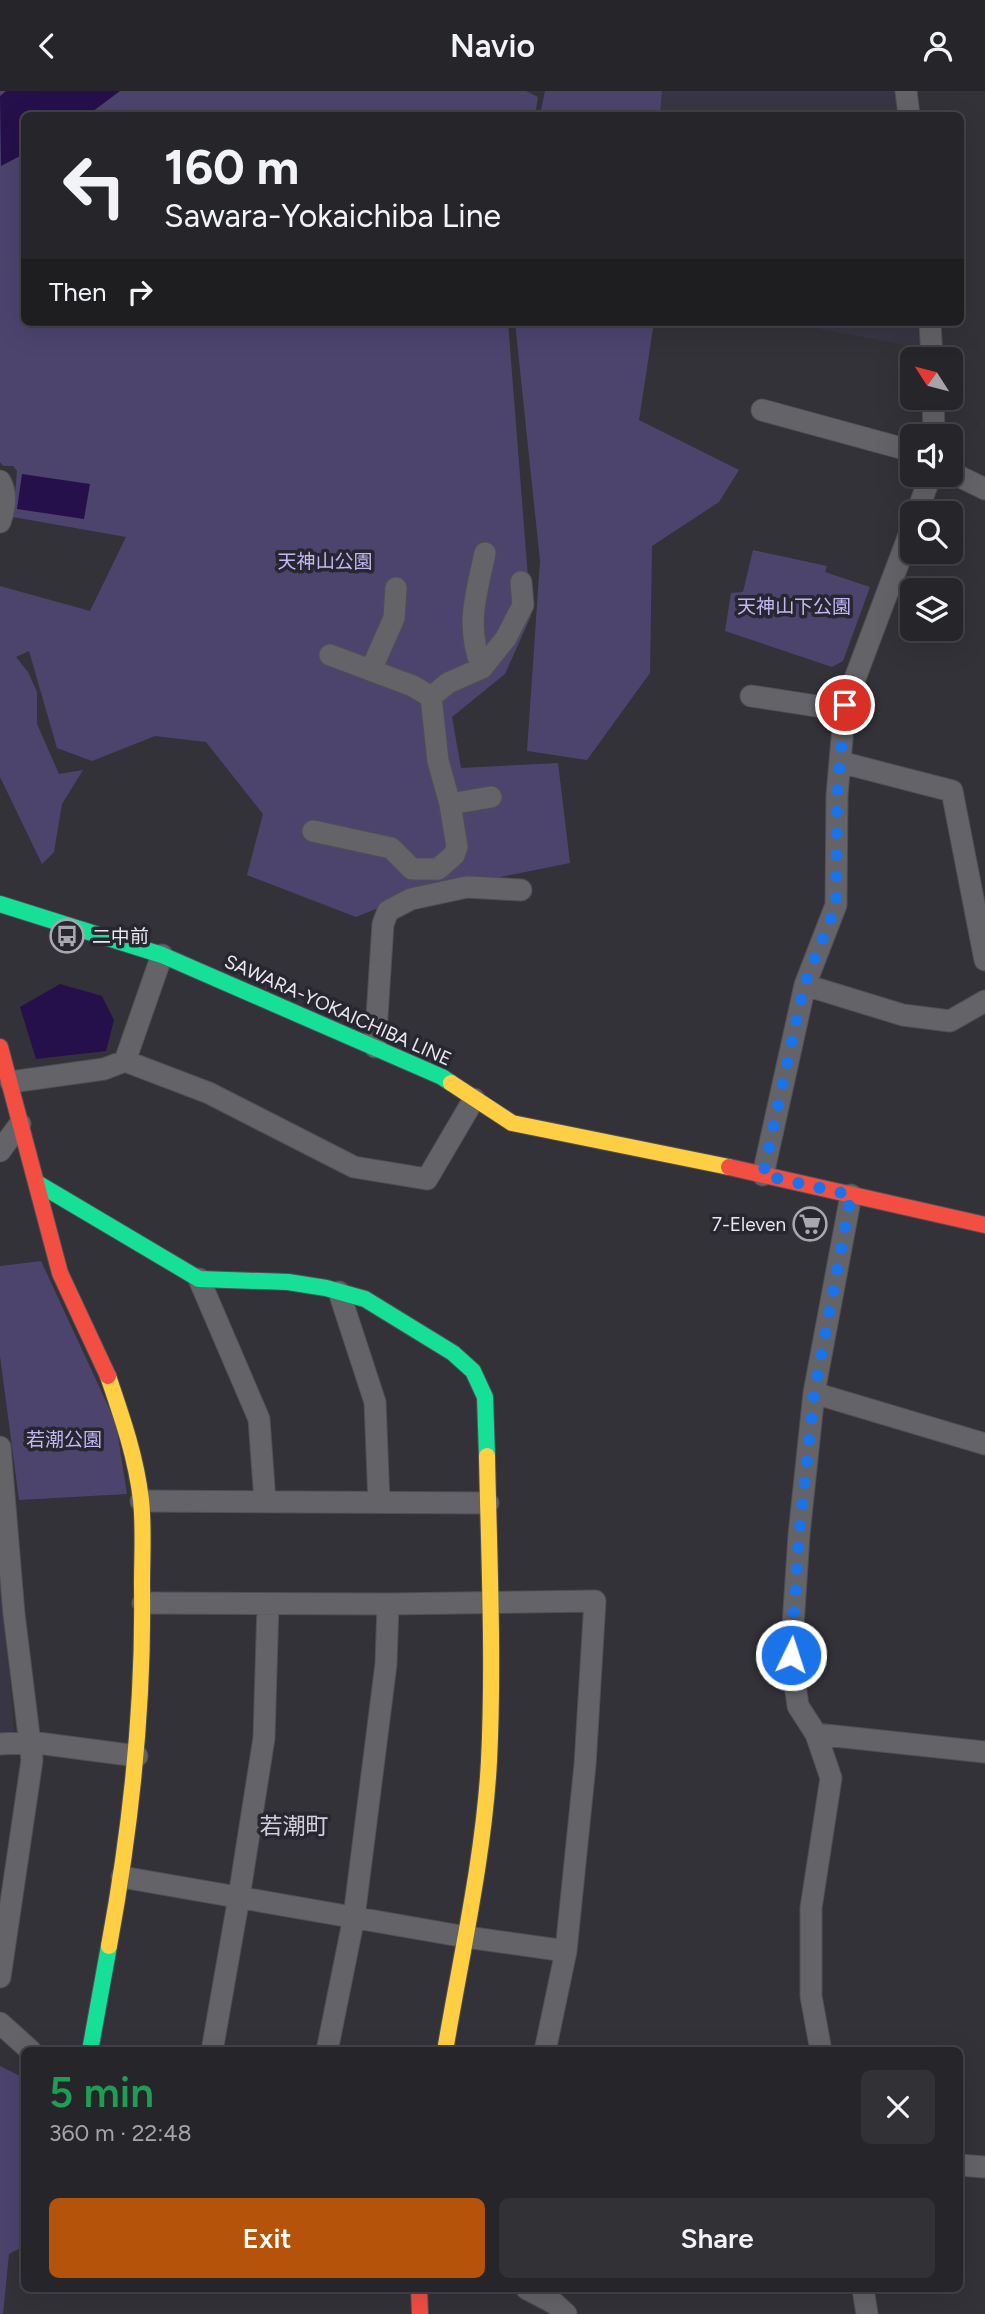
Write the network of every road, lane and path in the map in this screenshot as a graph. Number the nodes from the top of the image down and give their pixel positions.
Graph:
1 (906, 91) edge
2 (909, 112) edge
3 (930, 326) edge
4 (931, 347) edge
5 (762, 410) dead end
6 (900, 448) edge
7 (963, 478) edge
8 (0, 481) edge
9 (985, 489) edge
10 (0, 521) edge
11 (485, 553) dead end
12 (900, 559) edge
13 (521, 582) dead end
14 (396, 588) dead end
15 (330, 655) dead end
16 (482, 668) junction
17 (371, 670) junction
18 (751, 696) dead end
19 (431, 697) junction
20 (843, 718) junction
21 (839, 762) junction
22 (491, 797) dead end
23 (450, 804) junction
24 (313, 831) dead end
25 (454, 855) junction
26 (467, 887) junction
27 (521, 890) dead end
28 (0, 904) edge
29 (162, 955) junction
30 (985, 960) edge
31 (804, 985) junction
32 (985, 1001) edge
33 (0, 1047) edge
34 (375, 1047) junction
35 (125, 1061) junction
36 (11, 1082) junction
37 (474, 1099) junction
38 (20, 1124) junction
39 (0, 1151) edge
40 (763, 1175) junction
41 (37, 1183) junction
42 (851, 1195) junction
43 (985, 1224) edge
44 (199, 1279) junction
45 (339, 1291) junction
46 (814, 1394) junction
47 (985, 1444) edge
48 (0, 1447) edge
49 (141, 1501) junction
50 (265, 1501) junction
51 (379, 1502) junction
52 (488, 1503) junction
53 (143, 1602) junction
54 (491, 1603) junction
55 (268, 1604) junction
56 (388, 1604) junction
57 (816, 1734) junction
58 (30, 1742) junction
59 (0, 1744) edge
60 (984, 1749) edge
61 (137, 1756) junction
62 (9, 1865) edge
63 (122, 1877) junction
64 (239, 1897) junction
65 (354, 1917) junction
66 (466, 1937) junction
67 (566, 1951) junction
68 (0, 1977) edge
69 (0, 2023) edge
70 (27, 2047) edge
71 (91, 2047) edge
72 (213, 2047) edge
73 (328, 2047) edge
74 (446, 2047) edge
75 (546, 2047) edge
76 (820, 2047) edge
77 (963, 2165) edge
78 (985, 2167) edge
79 (419, 2292) edge
80 (533, 2292) edge
81 (863, 2292) edge
82 (419, 2314) edge
83 (566, 2314) edge
84 (867, 2314) edge

1 - 2 street
3 - 4 street
5 - 6 street
7 - 9 street
8 - 10 street
11 - 16 street
12 - 20 street
13 - 16 street
14 - 17 street
15 - 17 street
16 - 19 street
17 - 19 street
18 - 20 street
19 - 23 street
20 - 21 street
21 - 30 street
21 - 31 street
22 - 23 street
23 - 25 street
24 - 25 street
25 - 26 street
26 - 27 street
26 - 34 street
28 - 29 street, SAWARA-YOKAICHIBA LINE
29 - 34 street, SAWARA-YOKAICHIBA LINE
29 - 35 street
31 - 32 street
31 - 40 street
33 - 36 street
34 - 37 street, SAWARA-YOKAICHIBA LINE
35 - 36 street
35 - 37 street
36 - 38 street
37 - 40 street, SAWARA-YOKAICHIBA LINE
38 - 39 street
38 - 41 street
40 - 42 street, SAWARA-YOKAICHIBA LINE
41 - 44 street
41 - 49 street
42 - 43 street, SAWARA-YOKAICHIBA LINE
42 - 46 street
44 - 45 street
44 - 50 street
45 - 51 street
45 - 52 street
46 - 47 street
46 - 57 street
48 - 58 street
49 - 50 street
49 - 53 street
50 - 51 street
51 - 52 street
52 - 54 street
53 - 55 street
53 - 61 street
54 - 56 street
54 - 66 street
54 - 67 street
55 - 56 street
55 - 64 street
56 - 65 street
57 - 60 street
57 - 76 street
58 - 59 street
58 - 61 street
58 - 62 street
61 - 63 street
62 - 68 street
63 - 64 street
63 - 71 street
64 - 65 street
64 - 72 street
65 - 66 street
65 - 73 street
66 - 67 street
66 - 74 street
67 - 75 street
69 - 70 street
77 - 78 street
79 - 82 street
80 - 83 street
81 - 84 street

